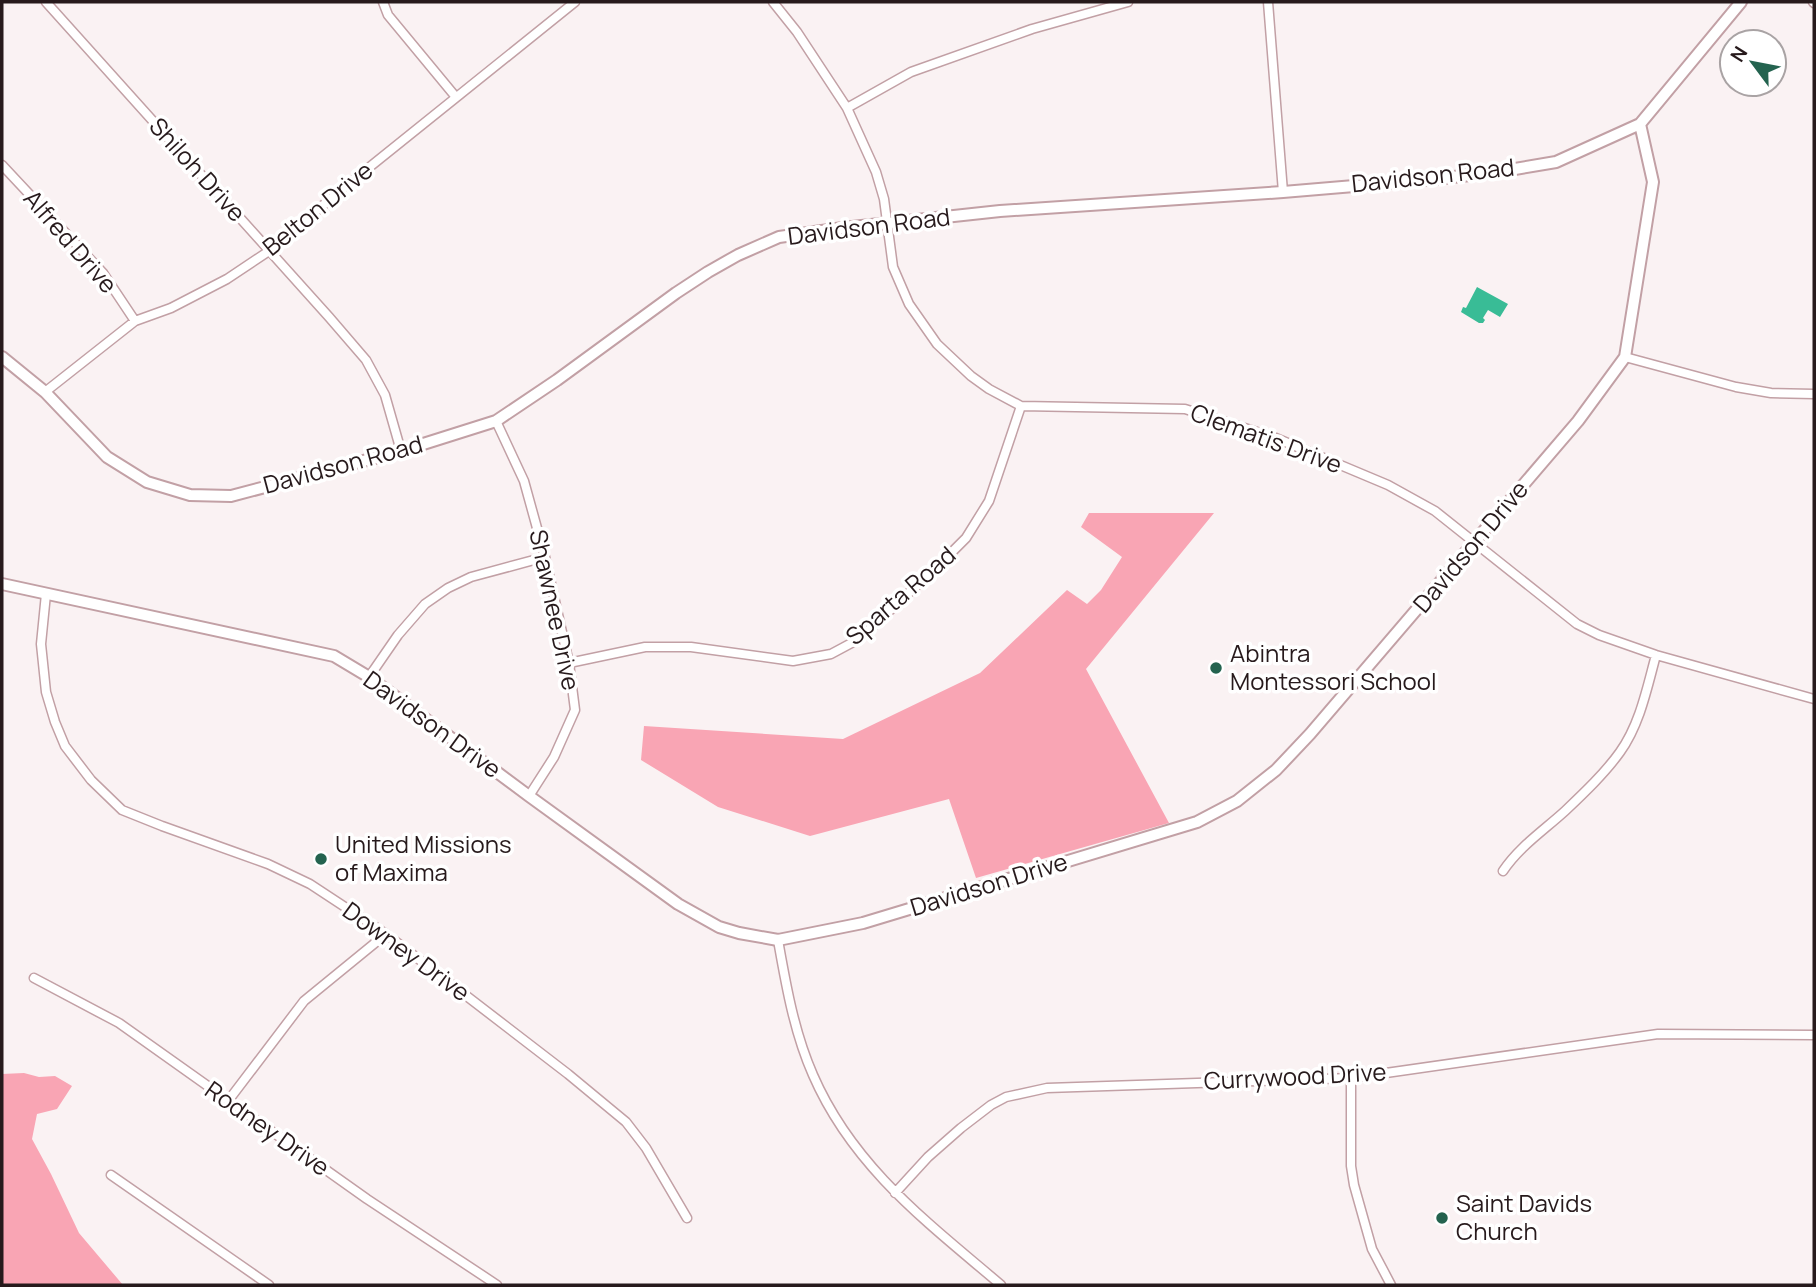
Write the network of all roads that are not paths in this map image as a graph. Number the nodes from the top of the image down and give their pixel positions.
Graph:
1 (46, 2) edge
2 (383, 2) edge
3 (575, 2) edge
4 (773, 2) edge
5 (1128, 2) edge
6 (1268, 2) edge
7 (1741, 2) edge
8 (455, 96) junction
9 (847, 108) junction
10 (1640, 124) junction
11 (2, 165) edge
12 (1283, 192) junction
13 (886, 224) junction
14 (269, 251) junction
15 (135, 321) junction
16 (1625, 356) junction
17 (2, 357) edge
18 (45, 392) junction
19 (1814, 394) edge
20 (1021, 406) junction
21 (496, 421) junction
22 (401, 451) junction
23 (1475, 543) junction
24 (545, 557) junction
25 (2, 584) edge
26 (46, 594) junction
27 (1656, 655) junction
28 (569, 663) junction
29 (369, 677) junction
30 (1814, 699) edge
31 (529, 796) junction
32 (1503, 871) dead end
33 (386, 934) junction
34 (778, 940) junction
35 (34, 978) dead end
36 (1814, 1035) edge
37 (1351, 1079) junction
38 (228, 1101) junction
39 (111, 1175) dead end
40 (895, 1193) junction
41 (687, 1218) dead end
42 (269, 1285) edge
43 (497, 1285) edge
44 (1001, 1285) edge
45 (1391, 1285) edge

1 - 14 street, Shiloh Drive
2 - 8 street
3 - 8 street, Belton Drive
4 - 9 street, Clematis Drive
5 - 9 street
6 - 12 street
7 - 10 street, Davidson Road
8 - 14 street, Belton Drive
9 - 13 street, Clematis Drive
10 - 12 street, Davidson Road
10 - 16 street, Davidson Drive
11 - 15 street, Alfred Drive
12 - 13 street, Davidson Road
13 - 20 street, Clematis Drive
13 - 21 street, Davidson Road
14 - 15 street, Belton Drive
14 - 22 street, Shiloh Drive
15 - 18 street, Belton Drive
16 - 19 street
16 - 23 street, Davidson Drive
17 - 18 street, Davidson Road
18 - 22 street, Davidson Road
20 - 23 street, Clematis Drive
20 - 28 street, Sparta Road
21 - 22 street, Davidson Road
21 - 24 street, Shawnee Drive
23 - 27 street, Clematis Drive
23 - 34 street, Davidson Drive
24 - 28 street, Shawnee Drive
24 - 29 street
25 - 26 street, Davidson Drive
26 - 29 street, Davidson Drive
26 - 33 street, Downey Drive
27 - 30 street, Clematis Drive
27 - 32 street
28 - 31 street, Shawnee Drive
29 - 31 street, Davidson Drive
31 - 34 street, Davidson Drive
33 - 38 street
33 - 41 street, Downey Drive
34 - 40 street
35 - 38 street, Rodney Drive
36 - 37 street, Currywood Drive
37 - 40 street, Currywood Drive
37 - 45 street
38 - 43 street, Rodney Drive
39 - 42 street
40 - 44 street

